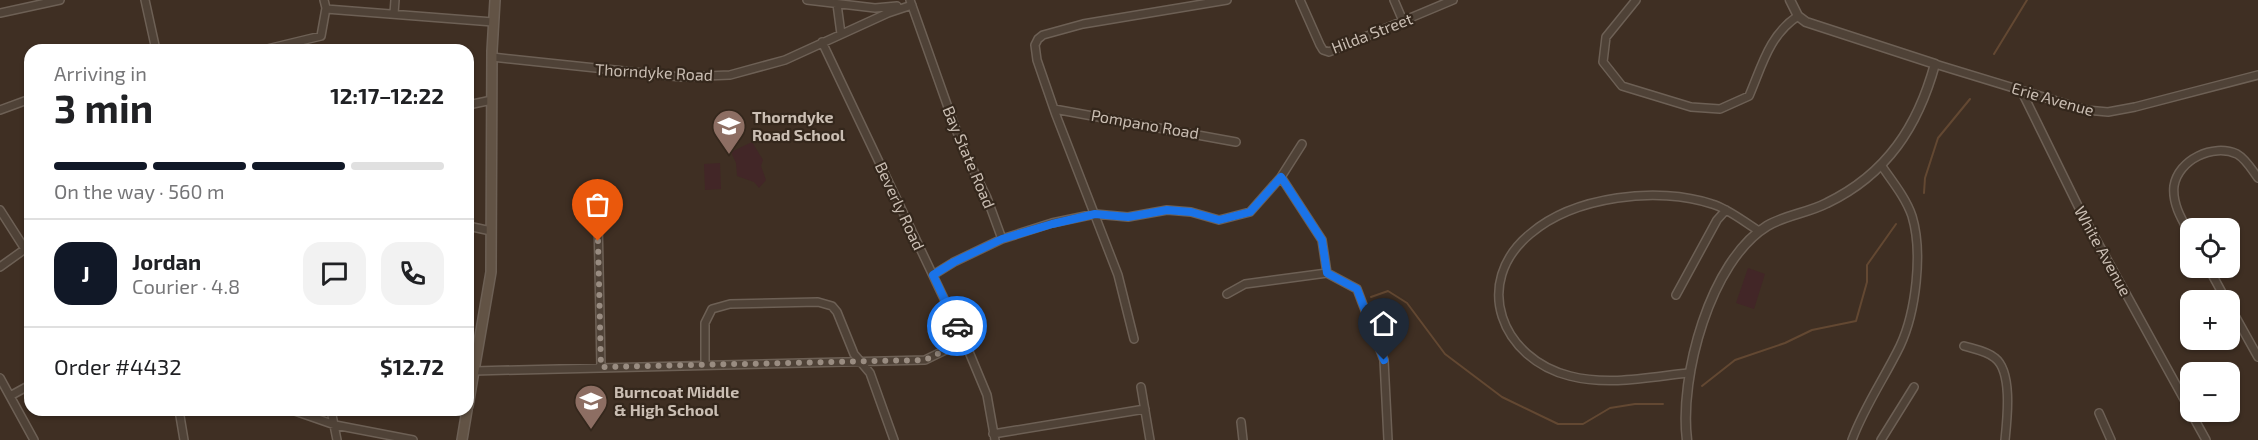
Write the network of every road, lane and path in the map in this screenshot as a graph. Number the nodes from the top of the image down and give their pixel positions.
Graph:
1 (60, 0) edge
2 (145, 0) edge
3 (324, 0) edge
4 (395, 0) edge
5 (495, 0) edge
6 (807, 0) edge
7 (1227, 0) edge
8 (1300, 0) edge
9 (1394, 0) edge
10 (1453, 0) edge
11 (1636, 0) edge
12 (1790, 0) edge
13 (911, 2) edge
14 (1190, 3) edge
15 (837, 4) junction
16 (326, 9) junction
17 (0, 13) edge
18 (394, 14) junction
19 (1798, 16) junction
20 (1404, 21) junction
21 (493, 22) junction
22 (841, 34) junction
23 (822, 42) junction
24 (155, 44) edge
25 (288, 44) edge
26 (492, 57) junction
27 (1935, 64) junction
28 (2258, 75) edge
29 (2020, 90) junction
30 (492, 100) junction
31 (24, 101) edge
32 (474, 104) edge
33 (1054, 109) junction
34 (0, 110) edge
35 (1236, 142) dead end
36 (1302, 144) dead end
37 (1881, 165) junction
38 (1281, 177) junction
39 (2258, 178) edge
40 (588, 200) dead end
41 (0, 210) edge
42 (1726, 210) junction
43 (1095, 214) junction
44 (2182, 218) edge
45 (474, 227) edge
46 (491, 231) junction
47 (1759, 231) junction
48 (1002, 239) junction
49 (24, 247) edge
50 (24, 250) edge
51 (0, 267) edge
52 (1327, 273) junction
53 (933, 275) junction
54 (1227, 294) dead end
55 (1676, 295) dead end
56 (2240, 325) edge
57 (1134, 339) dead end
58 (964, 341) junction
59 (1964, 346) dead end
60 (2258, 357) edge
61 (861, 362) junction
62 (705, 365) junction
63 (601, 367) junction
64 (474, 371) joint
65 (1688, 373) junction
66 (0, 378) edge
67 (1141, 387) dead end
68 (1914, 387) dead end
69 (24, 388) edge
70 (2180, 393) edge
71 (10, 396) junction
72 (1144, 409) junction
73 (2099, 413) dead end
74 (180, 416) edge
75 (310, 416) edge
76 (333, 416) edge
77 (466, 416) edge
78 (1241, 422) dead end
79 (2196, 422) edge
80 (335, 424) junction
81 (994, 437) edge
82 (34, 440) edge
83 (184, 440) edge
84 (337, 440) edge
85 (413, 440) edge
86 (462, 440) edge
87 (894, 440) edge
88 (1150, 440) edge
89 (1244, 440) edge
90 (1388, 440) edge
91 (1687, 440) edge
92 (1852, 440) edge
93 (1881, 440) edge
94 (2005, 440) edge
95 (2111, 440) edge
96 (2206, 440) edge

1 - 17 street
2 - 24 street
3 - 16 street
4 - 18 street
5 - 21 main road
6 - 15 street
7 - 14 street
8 - 20 street, Hilda Street
9 - 20 street
10 - 20 street, Hilda Street
11 - 19 street
12 - 19 street
13 - 15 street
13 - 22 street, Thorndyke Road
13 - 48 street, Bay State Road
14 - 33 street
15 - 22 street
16 - 18 street
16 - 25 street
18 - 21 street
19 - 27 street, Erie Avenue
21 - 26 main road
22 - 23 street, Thorndyke Road
23 - 26 street, Thorndyke Road
23 - 53 street, Beverly Road
26 - 30 main road
27 - 29 street, Erie Avenue
27 - 37 street
28 - 29 street, Erie Avenue
29 - 70 street, White Avenue
30 - 32 street
30 - 46 main road
31 - 34 street
33 - 35 street, Pompano Road
33 - 43 street
36 - 38 street
37 - 47 street
37 - 92 street
38 - 43 street
38 - 52 street
39 - 44 street
40 - 63 street
41 - 49 street
42 - 47 street
42 - 55 street
42 - 65 street
43 - 48 street
43 - 57 street
45 - 46 street
46 - 64 main road
47 - 65 street
48 - 53 street
50 - 51 street
52 - 54 street
52 - 90 street
53 - 58 street, Beverly Road
56 - 60 street
58 - 61 street
58 - 81 street, Beverly Road
59 - 94 street
61 - 62 street
61 - 62 street
61 - 87 street
62 - 63 street
63 - 64 street
65 - 91 street
66 - 71 street
67 - 72 street
68 - 93 street
69 - 71 street
71 - 82 street
72 - 81 street
72 - 88 street
73 - 95 street
74 - 83 street
75 - 80 street
76 - 80 street
77 - 86 main road
78 - 89 street
79 - 96 street, White Avenue
80 - 84 street
80 - 85 street

